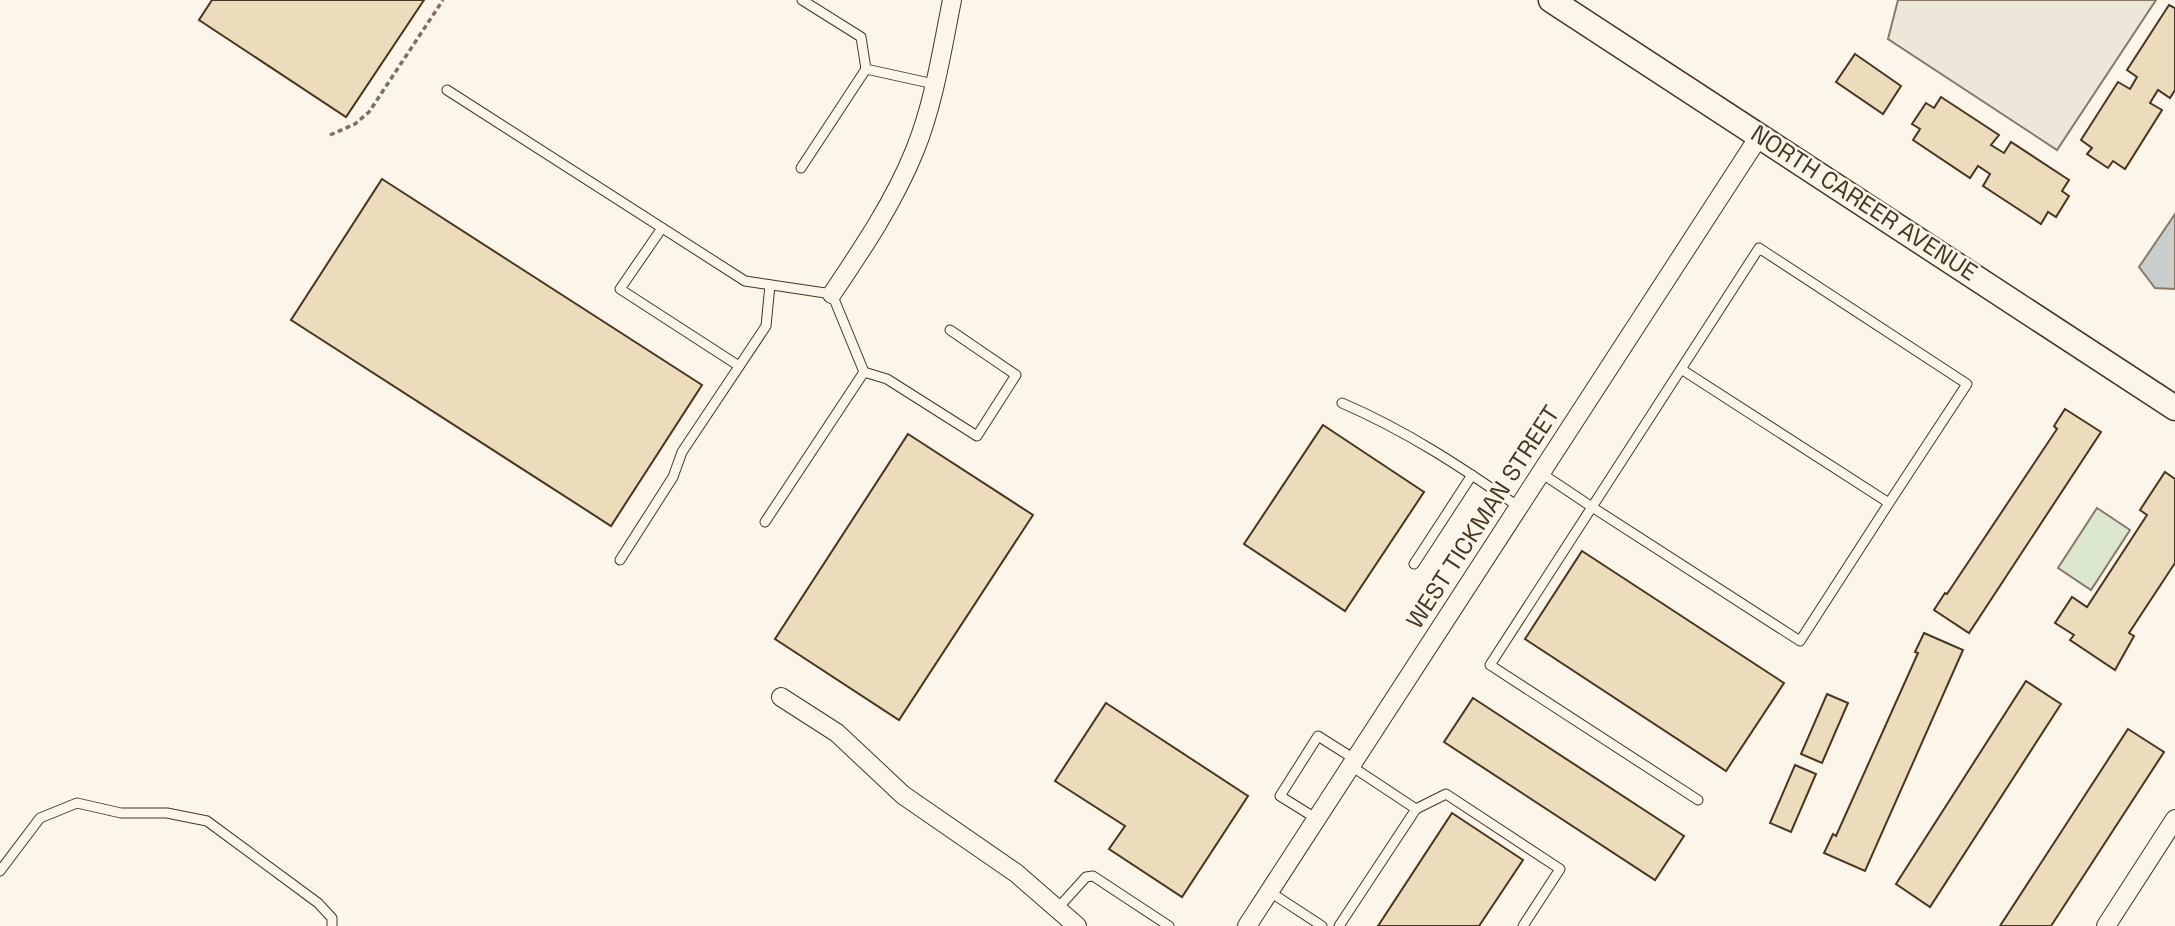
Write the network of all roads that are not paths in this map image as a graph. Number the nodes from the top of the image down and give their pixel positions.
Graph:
1 (802, 0) edge
2 (952, 0) edge
3 (1551, 0) edge
4 (866, 69) junction
5 (934, 85) junction
6 (447, 90) dead end
7 (1760, 135) junction
8 (801, 168) dead end
9 (662, 228) junction
10 (770, 285) junction
11 (832, 294) junction
12 (950, 330) dead end
13 (738, 366) junction
14 (1681, 369) junction
15 (864, 372) junction
16 (1342, 402) dead end
17 (2175, 408) edge
18 (1541, 473) junction
19 (1472, 475) junction
20 (1889, 503) junction
21 (1519, 507) junction
22 (1592, 507) junction
23 (765, 522) dead end
24 (620, 560) dead end
25 (1414, 564) dead end
26 (781, 697) dead end
27 (1354, 763) junction
28 (1698, 800) dead end
29 (1416, 809) junction
30 (1317, 819) junction
31 (2175, 819) edge
32 (0, 871) edge
33 (1270, 892) junction
34 (1058, 908) junction
35 (332, 926) edge
36 (1077, 926) edge
37 (1169, 926) edge
38 (1247, 926) edge
39 (1322, 926) edge
40 (1339, 926) edge
41 (1522, 926) edge
42 (2106, 926) edge

1 - 4 lane
2 - 5 street
3 - 7 street, NORTH CAREER AVENUE
4 - 5 lane
4 - 8 lane
5 - 11 street
6 - 9 lane
7 - 17 street, NORTH CAREER AVENUE
7 - 18 street, WEST TICKMAN STREET
9 - 10 lane
9 - 13 lane
10 - 11 lane
10 - 13 lane
11 - 15 lane
12 - 15 lane
13 - 24 lane
14 - 20 lane
14 - 20 lane
14 - 22 lane
15 - 23 lane
16 - 19 lane
18 - 21 street, WEST TICKMAN STREET
18 - 22 lane
19 - 21 lane
19 - 25 lane
20 - 22 lane
21 - 27 street, WEST TICKMAN STREET
22 - 28 lane
26 - 34 street
27 - 29 lane
27 - 30 street, WEST TICKMAN STREET
27 - 30 lane
29 - 40 lane
29 - 41 lane
30 - 33 street, WEST TICKMAN STREET
31 - 42 street
32 - 35 lane
33 - 38 street, WEST TICKMAN STREET
33 - 39 lane
34 - 36 street
34 - 37 lane

